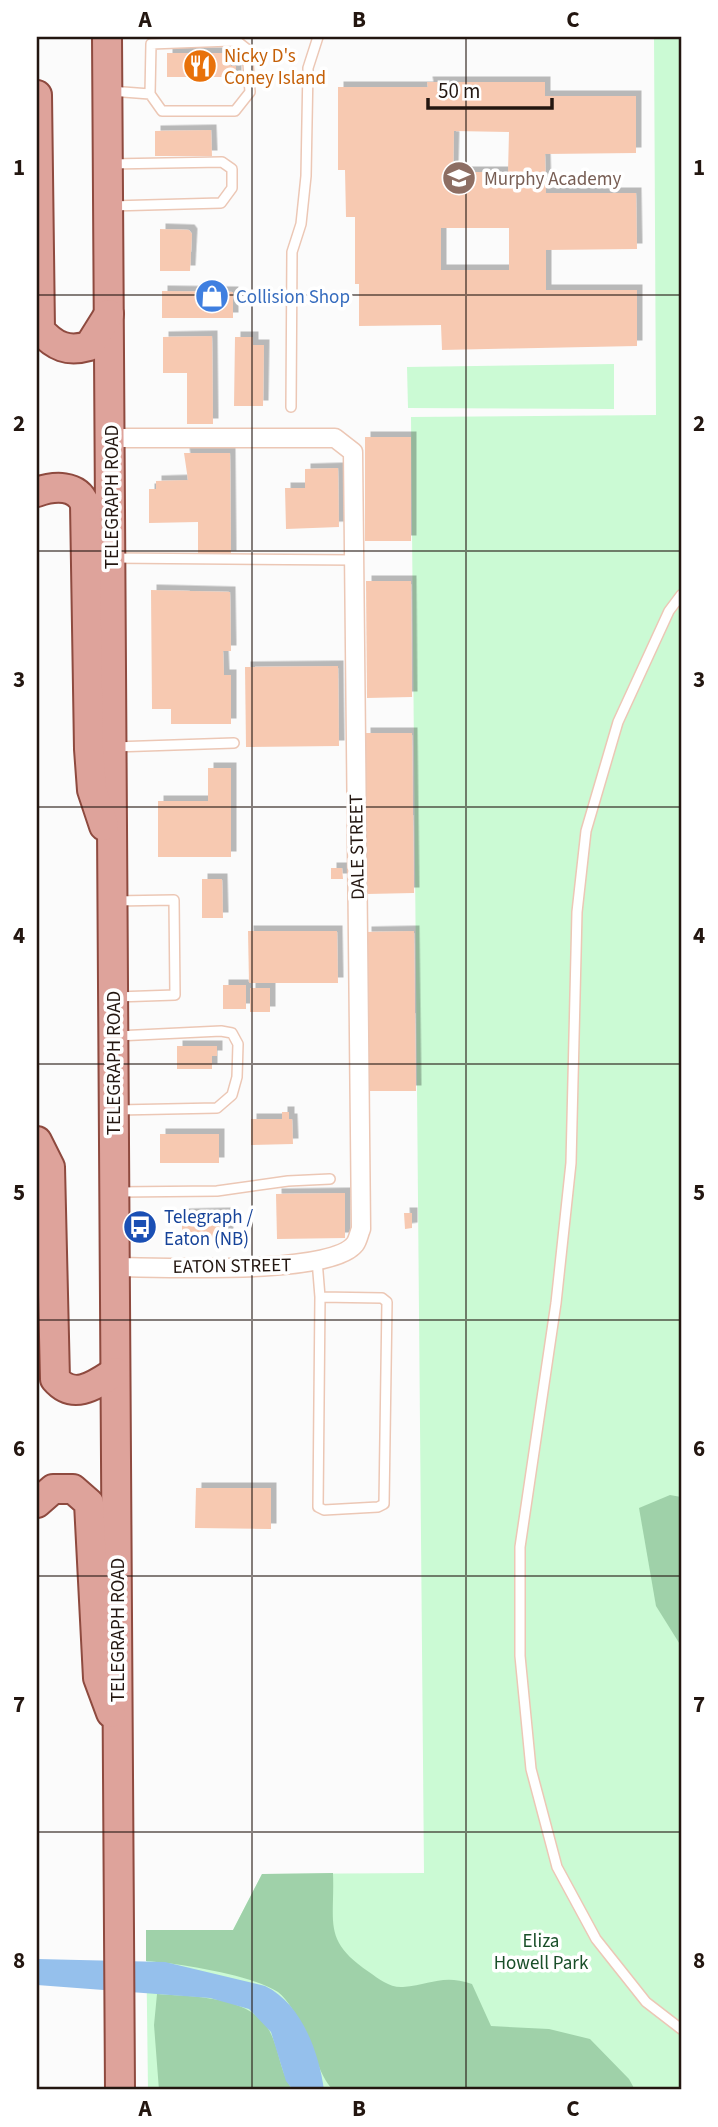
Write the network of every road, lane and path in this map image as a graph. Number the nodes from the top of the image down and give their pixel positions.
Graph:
1 (107, 37) edge
2 (318, 37) edge
3 (151, 40) edge
4 (108, 91) junction
5 (150, 94) junction
6 (37, 95) edge
7 (108, 164) junction
8 (109, 206) junction
9 (109, 314) junction
10 (290, 407) dead end
11 (111, 439) junction
12 (37, 492) edge
13 (111, 558) junction
14 (353, 560) junction
15 (681, 595) edge
16 (234, 743) dead end
17 (112, 747) junction
18 (112, 852) junction
19 (113, 901) junction
20 (113, 997) junction
21 (113, 1036) junction
22 (113, 1111) junction
23 (37, 1140) edge
24 (330, 1180) dead end
25 (113, 1192) junction
26 (347, 1250) joint
27 (317, 1260) junction
28 (114, 1267) junction
29 (320, 1297) junction
30 (116, 1372) junction
31 (37, 1503) edge
32 (118, 1732) junction
33 (681, 2029) edge
34 (120, 2090) edge

1 - 4 main road, TELEGRAPH ROAD
2 - 10 lane
3 - 5 lane
3 - 5 lane
4 - 5 lane
4 - 7 main road, TELEGRAPH ROAD
6 - 9 main road
7 - 8 main road, TELEGRAPH ROAD
7 - 8 lane
8 - 9 main road, TELEGRAPH ROAD
9 - 11 main road, TELEGRAPH ROAD
11 - 13 main road, TELEGRAPH ROAD
11 - 14 street, DALE STREET
12 - 18 main road
13 - 14 lane
13 - 17 main road, TELEGRAPH ROAD
14 - 26 street, DALE STREET
15 - 33 lane
16 - 17 lane
17 - 18 main road, TELEGRAPH ROAD
18 - 19 main road, TELEGRAPH ROAD
19 - 20 main road, TELEGRAPH ROAD
19 - 20 lane
20 - 21 main road, TELEGRAPH ROAD
21 - 22 main road, TELEGRAPH ROAD
21 - 22 lane
22 - 25 main road, TELEGRAPH ROAD
23 - 30 main road
24 - 25 lane
25 - 28 main road, TELEGRAPH ROAD
26 - 27 street, EATON STREET
27 - 28 street, EATON STREET
27 - 29 lane
28 - 30 main road, TELEGRAPH ROAD
29 - 29 lane
30 - 32 main road, TELEGRAPH ROAD
31 - 32 main road
32 - 34 main road, TELEGRAPH ROAD

